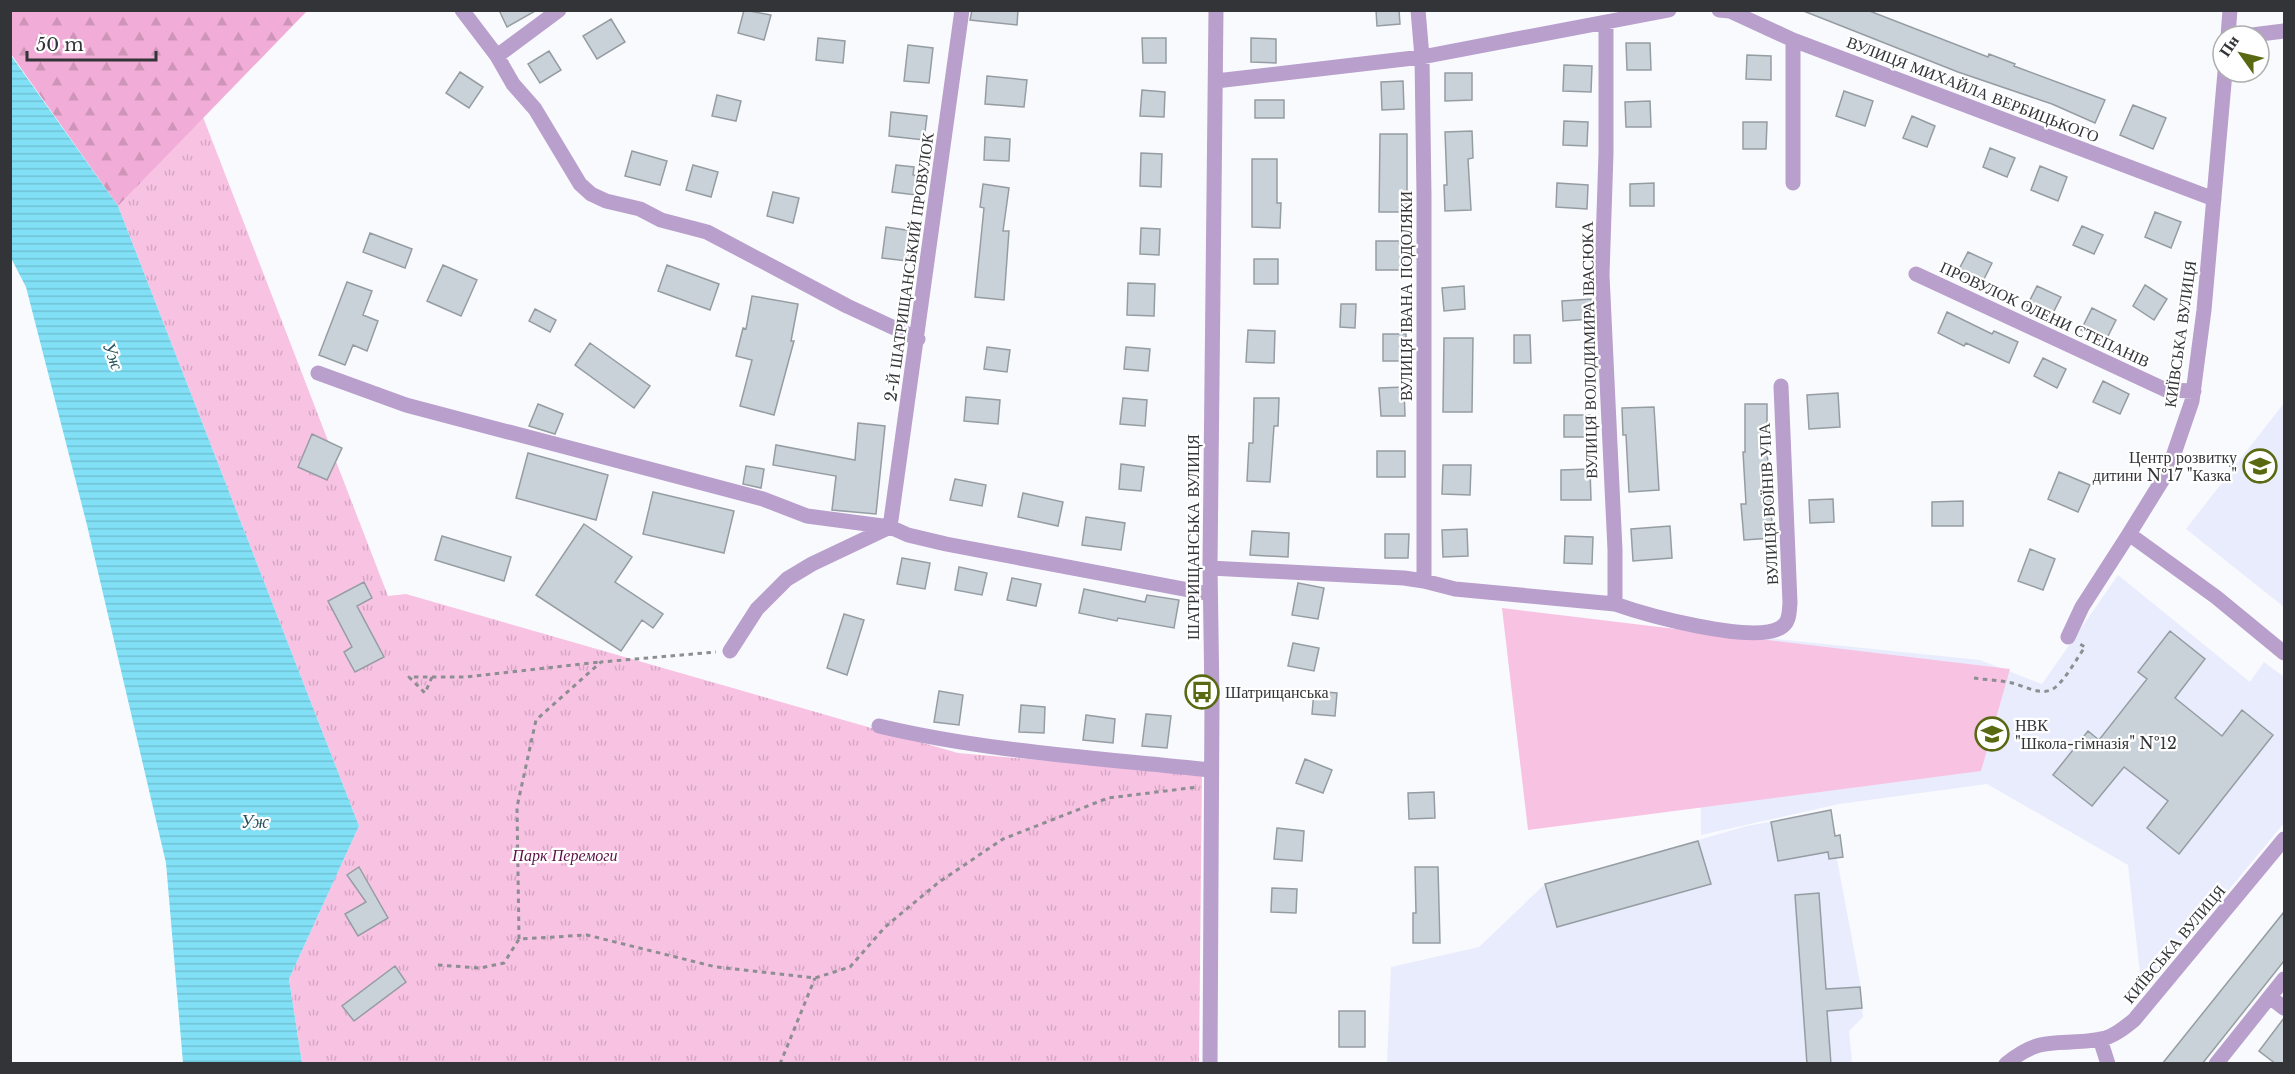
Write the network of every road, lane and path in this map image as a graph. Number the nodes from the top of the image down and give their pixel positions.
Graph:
1 (462, 10) edge
2 (559, 10) edge
3 (963, 10) edge
4 (1216, 10) edge
5 (1418, 10) edge
6 (1670, 10) edge
7 (1727, 11) edge
8 (1606, 23) junction
9 (1793, 40) junction
10 (497, 56) junction
11 (1422, 57) junction
12 (1216, 81) junction
13 (2224, 84) edge
14 (1793, 183) dead end
15 (2214, 199) junction
16 (1916, 274) dead end
17 (918, 339) junction
18 (318, 374) dead end
19 (1781, 386) dead end
20 (2194, 391) junction
21 (890, 527) junction
22 (2129, 534) junction
23 (1210, 568) junction
24 (1424, 581) junction
25 (1210, 594) junction
26 (1615, 604) junction
27 (2068, 637) joint
28 (730, 651) joint
29 (2283, 651) edge
30 (601, 662) junction
31 (432, 677) junction
32 (1974, 678) dead end
33 (879, 726) dead end
34 (1210, 770) junction
35 (1210, 786) junction
36 (2284, 839) edge
37 (519, 939) junction
38 (438, 965) dead end
39 (815, 978) junction
40 (2284, 979) edge
41 (2270, 997) junction
42 (2284, 1008) edge
43 (2100, 1039) junction
44 (780, 1064) edge
45 (1210, 1064) edge
46 (2006, 1064) edge
47 (2108, 1064) edge
48 (2216, 1064) edge

1 - 10 street
2 - 10 street
3 - 17 street, 2-Й ШАТРИЩАНСЬКИЙ ПРОВУЛОК
4 - 12 street, ШАТРИЩАНСЬКА ВУЛИЦЯ
5 - 11 street, ВУЛИЦЯ ІВАНА ПОДОЛЯКИ
6 - 8 street
7 - 9 street, ВУЛИЦЯ МИХАЙЛА ВЕРБИЦЬКОГО
8 - 11 street
8 - 26 street, ВУЛИЦЯ ВОЛОДИМИРА ІВАСЮКА
9 - 14 street
9 - 15 street, ВУЛИЦЯ МИХАЙЛА ВЕРБИЦЬКОГО
10 - 17 street
11 - 12 street
11 - 24 street, ВУЛИЦЯ ІВАНА ПОДОЛЯКИ
12 - 23 street, ШАТРИЩАНСЬКА ВУЛИЦЯ
13 - 15 street, КИЇВСЬКА ВУЛИЦЯ
15 - 20 street, КИЇВСЬКА ВУЛИЦЯ
16 - 20 street, ПРОВУЛОК ОЛЕНИ СТЕПАНІВ
17 - 21 street, 2-Й ШАТРИЩАНСЬКИЙ ПРОВУЛОК
18 - 21 street
19 - 26 street, ВУЛИЦЯ ВОЇНІВ УПА
20 - 22 street, КИЇВСЬКА ВУЛИЦЯ
21 - 25 street
21 - 28 street
22 - 27 street, КИЇВСЬКА ВУЛИЦЯ
22 - 29 street
23 - 24 street
23 - 25 street, ШАТРИЩАНСЬКА ВУЛИЦЯ
24 - 26 street
25 - 34 street, ШАТРИЩАНСЬКА ВУЛИЦЯ
27 - 32 path
28 - 30 path
30 - 31 path
30 - 37 path
31 - 31 path
33 - 34 street
34 - 35 street, ШАТРИЩАНСЬКА ВУЛИЦЯ
35 - 39 path
35 - 45 street, ШАТРИЩАНСЬКА ВУЛИЦЯ
36 - 43 street, КИЇВСЬКА ВУЛИЦЯ
37 - 38 path
37 - 39 path
39 - 44 path
40 - 41 street
41 - 42 street
41 - 48 street
43 - 46 street, КИЇВСЬКА ВУЛИЦЯ
43 - 47 street

